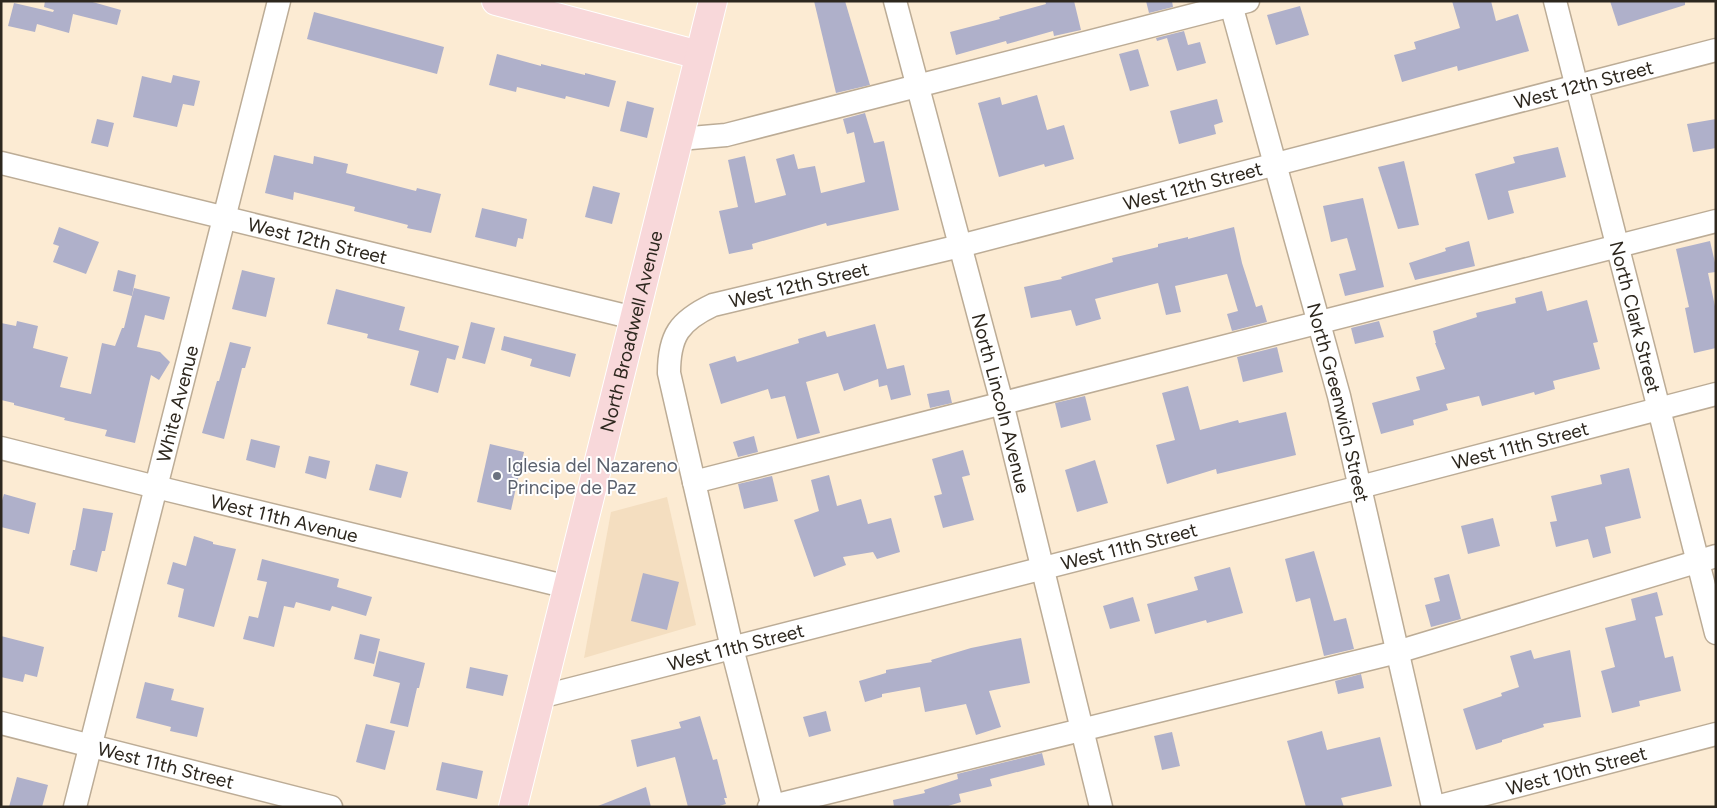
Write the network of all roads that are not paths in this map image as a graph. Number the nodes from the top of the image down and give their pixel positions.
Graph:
1 (279, 1) edge
2 (496, 1) edge
3 (713, 1) edge
4 (895, 1) edge
5 (1555, 1) edge
6 (1236, 3) edge
7 (537, 6) edge
8 (1716, 50) edge
9 (699, 55) junction
10 (1577, 85) junction
11 (918, 86) junction
12 (679, 139) junction
13 (1, 162) edge
14 (1275, 164) junction
15 (224, 218) junction
16 (1716, 221) edge
17 (1618, 245) junction
18 (960, 246) junction
19 (634, 318) junction
20 (1319, 322) junction
21 (1716, 394) edge
22 (1002, 403) junction
23 (1659, 408) junction
24 (1, 448) edge
25 (694, 482) junction
26 (1360, 487) junction
27 (156, 488) junction
28 (1707, 559) edge
29 (1043, 568) junction
30 (568, 587) junction
31 (1716, 633) edge
32 (732, 648) junction
33 (1397, 652) junction
34 (540, 697) junction
35 (1, 723) edge
36 (1083, 729) junction
37 (1716, 734) edge
38 (90, 745) junction
39 (772, 806) edge
40 (75, 807) edge
41 (332, 807) edge
42 (513, 807) edge
43 (1101, 807) edge
44 (1434, 807) edge

1 - 15 street, White Avenue
2 - 7 main road
3 - 9 main road, North Broadwell Avenue
4 - 11 street, North Lincoln Avenue
5 - 10 street, North Clark Street
6 - 11 street
6 - 14 street, North Greenwich Street
7 - 9 main road
8 - 10 street, West 12th Street
9 - 12 main road, North Broadwell Avenue
10 - 14 street, West 12th Street
10 - 17 street, North Clark Street
11 - 12 street
11 - 18 street, North Lincoln Avenue
12 - 19 main road, North Broadwell Avenue
13 - 15 street, West 12th Street
14 - 18 street, West 12th Street
14 - 20 street, North Greenwich Street
15 - 19 street, West 12th Street
15 - 27 street, White Avenue
16 - 17 street
17 - 20 street
17 - 23 street, North Clark Street
18 - 22 street, North Lincoln Avenue
18 - 25 street, West 12th Street
19 - 30 main road, North Broadwell Avenue
20 - 22 street
20 - 26 street, North Greenwich Street
21 - 23 street, West 11th Street
22 - 25 street
22 - 29 street, North Lincoln Avenue
23 - 26 street, West 11th Street
23 - 28 street, North Clark Street
24 - 27 street, West 11th Avenue
25 - 32 street
26 - 29 street, West 11th Street
26 - 33 street, North Greenwich Street
27 - 30 street, West 11th Avenue
27 - 38 street, White Avenue
28 - 31 street, North Clark Street
28 - 33 street
29 - 32 street, West 11th Street
29 - 36 street, North Lincoln Avenue
30 - 34 main road, North Broadwell Avenue
32 - 34 street, West 11th Street
32 - 39 street
33 - 36 street
33 - 44 street, North Greenwich Street
34 - 42 main road, North Broadwell Avenue
35 - 38 street, West 11th Street
36 - 39 street
36 - 43 street, North Lincoln Avenue
37 - 44 street, West 10th Street
38 - 40 street, White Avenue
38 - 41 street, West 11th Street

